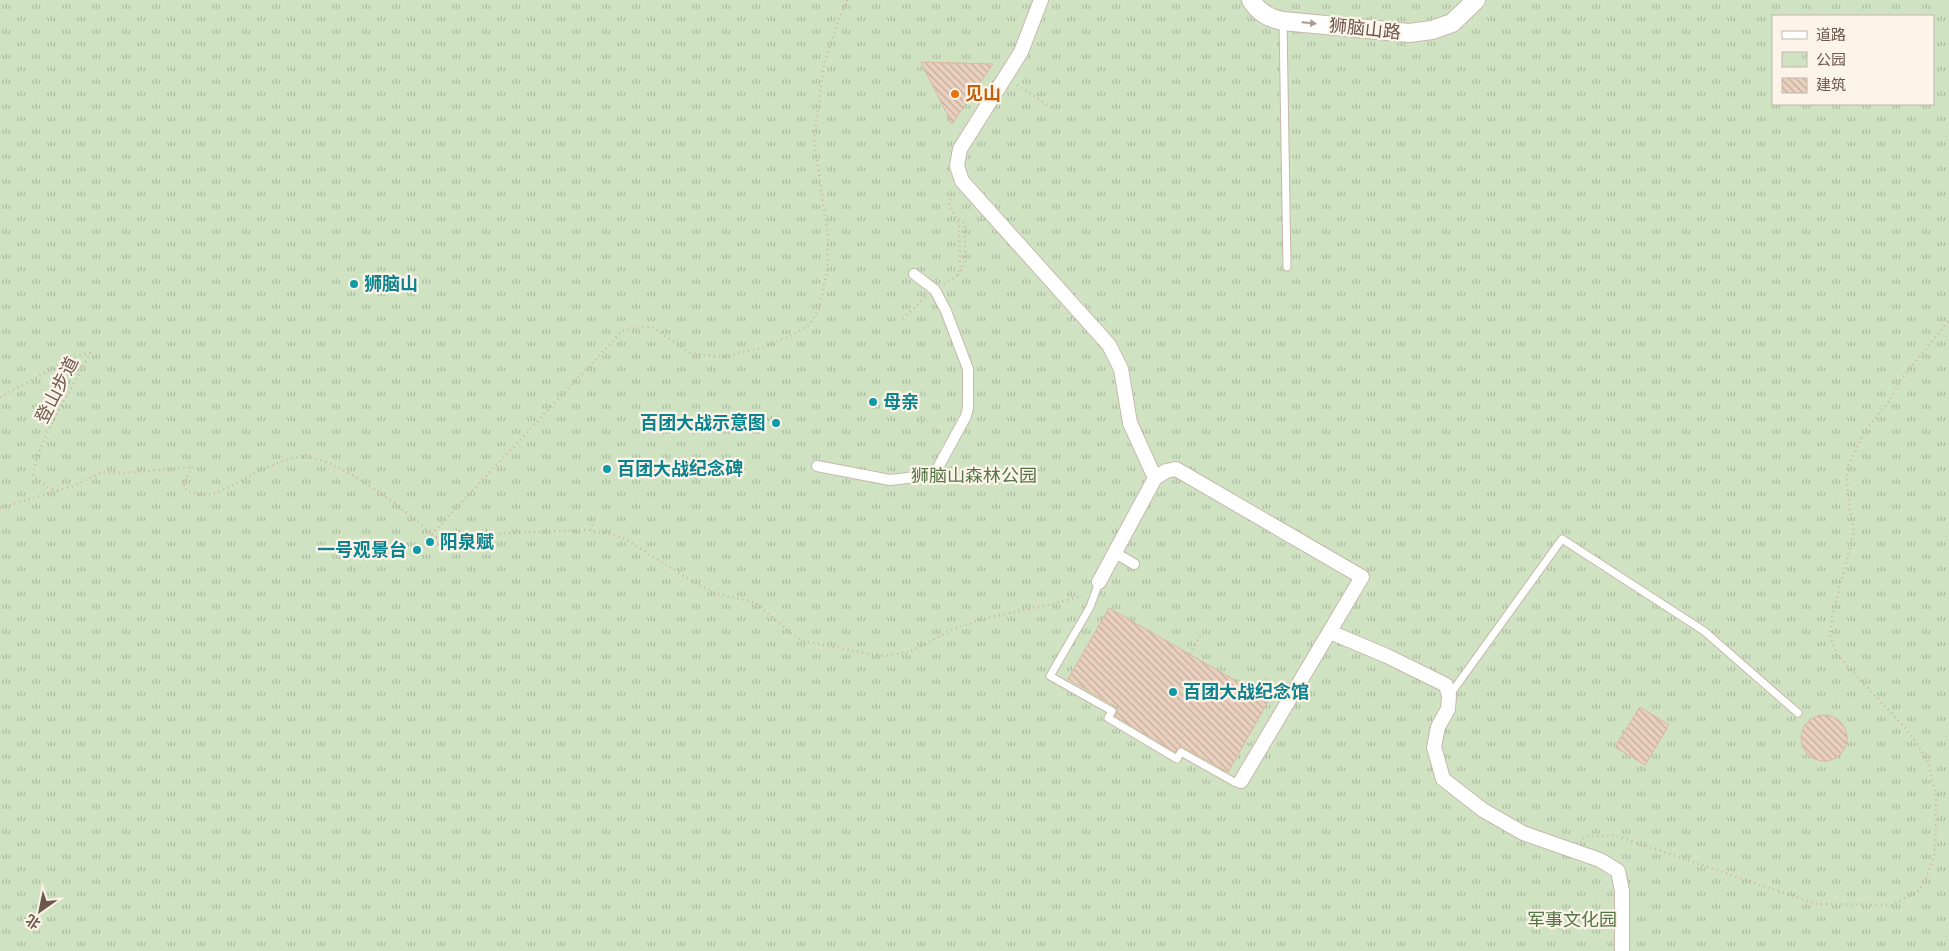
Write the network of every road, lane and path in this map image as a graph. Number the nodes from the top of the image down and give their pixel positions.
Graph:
1 (847, 0) edge
2 (1040, 0) edge
3 (1251, 0) edge
4 (1476, 0) edge
5 (1283, 21) junction
6 (1005, 78) junction
7 (1053, 109) dead end
8 (957, 218) dead end
9 (959, 224) dead end
10 (960, 266) dead end
11 (1287, 267) dead end
12 (914, 274) dead end
13 (956, 276) dead end
14 (925, 297) dead end
15 (903, 319) dead end
16 (1949, 320) edge
17 (0, 397) edge
18 (917, 420) dead end
19 (925, 424) dead end
20 (933, 428) dead end
21 (940, 432) dead end
22 (817, 466) dead end
23 (1155, 478) junction
24 (58, 491) junction
25 (0, 508) edge
26 (595, 516) dead end
27 (591, 530) junction
28 (432, 534) junction
29 (1115, 553) junction
30 (1134, 564) dead end
31 (1099, 582) junction
32 (1202, 632) dead end
33 (1330, 632) junction
34 (1190, 654) dead end
35 (1449, 696) junction
36 (1798, 713) dead end
37 (1241, 781) joint
38 (1566, 848) junction
39 (1622, 951) edge

1 - 28 path
2 - 6 street
3 - 5 street, 狮脑山路
5 -> 4 street, 狮脑山路
5 - 11 lane
6 - 7 path
6 - 23 street
8 - 13 path
9 - 10 path
12 - 22 street
14 - 15 path
16 - 38 path
17 - 24 path, 登山步道
18 - 19 path
20 - 21 path
23 - 29 street
23 - 33 street
24 - 25 path
24 - 28 path
26 - 27 path
27 - 28 path
27 - 31 path
29 - 30 street
29 - 31 street
31 - 37 lane
32 - 34 path
33 - 35 street
33 - 37 street
35 - 36 lane
35 - 38 street
38 - 39 street

